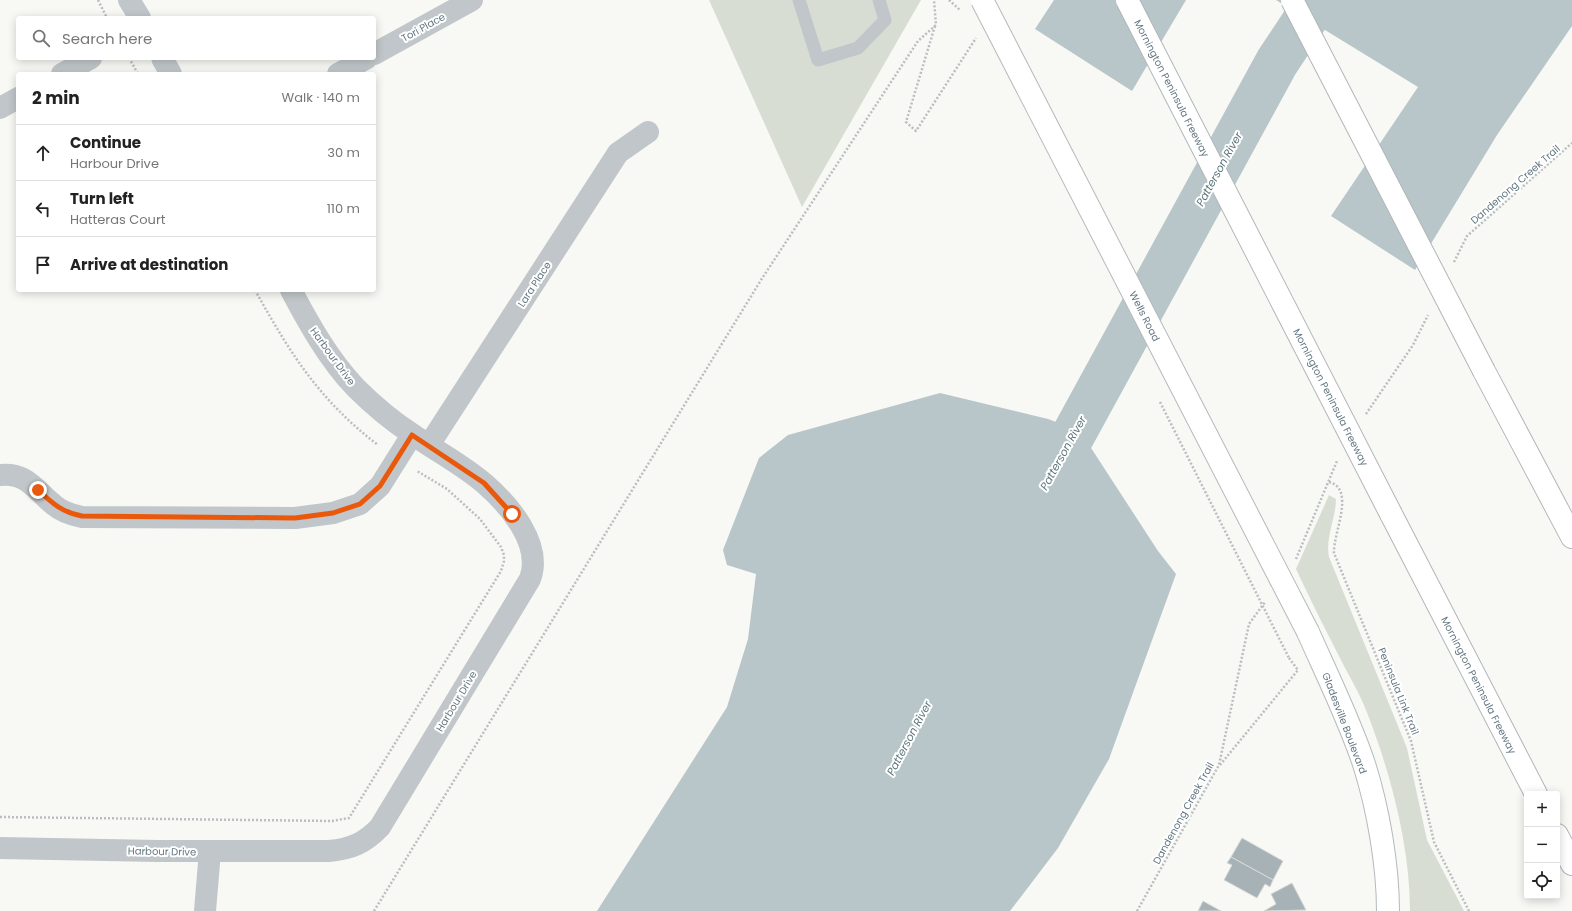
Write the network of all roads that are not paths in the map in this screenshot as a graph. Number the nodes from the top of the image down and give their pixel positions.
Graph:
1 (129, 0) edge
2 (472, 0) edge
3 (799, 0) edge
4 (879, 0) edge
5 (982, 0) edge
6 (1126, 0) edge
7 (1292, 0) edge
8 (139, 16) edge
9 (376, 53) edge
10 (87, 60) edge
11 (163, 60) edge
12 (363, 60) edge
13 (66, 72) edge
14 (170, 72) edge
15 (342, 72) edge
16 (16, 99) edge
17 (0, 108) edge
18 (648, 132) dead end
19 (292, 292) edge
20 (421, 440) junction
21 (0, 475) edge
22 (1572, 537) edge
23 (1308, 632) joint
24 (1534, 791) edge
25 (1560, 841) edge
26 (0, 848) edge
27 (210, 851) junction
28 (1572, 864) edge
29 (205, 911) edge
30 (1388, 911) edge

1 - 8 street
2 - 9 street, Tori Place
3 - 4 lane
5 - 23 main road, Wells Road, bridge
6 - 24 main road, Mornington Peninsula Freeway, bridge
7 - 22 main road, bridge
10 - 13 street
11 - 14 street
12 - 15 street
16 - 17 street
18 - 20 street, Lara Place
19 - 20 street, Harbour Drive
20 - 21 street, Lara Place
20 - 27 street, Harbour Drive
23 - 30 main road, Gladesville Boulevard
25 - 28 main road
26 - 27 street, Harbour Drive
27 - 29 street

